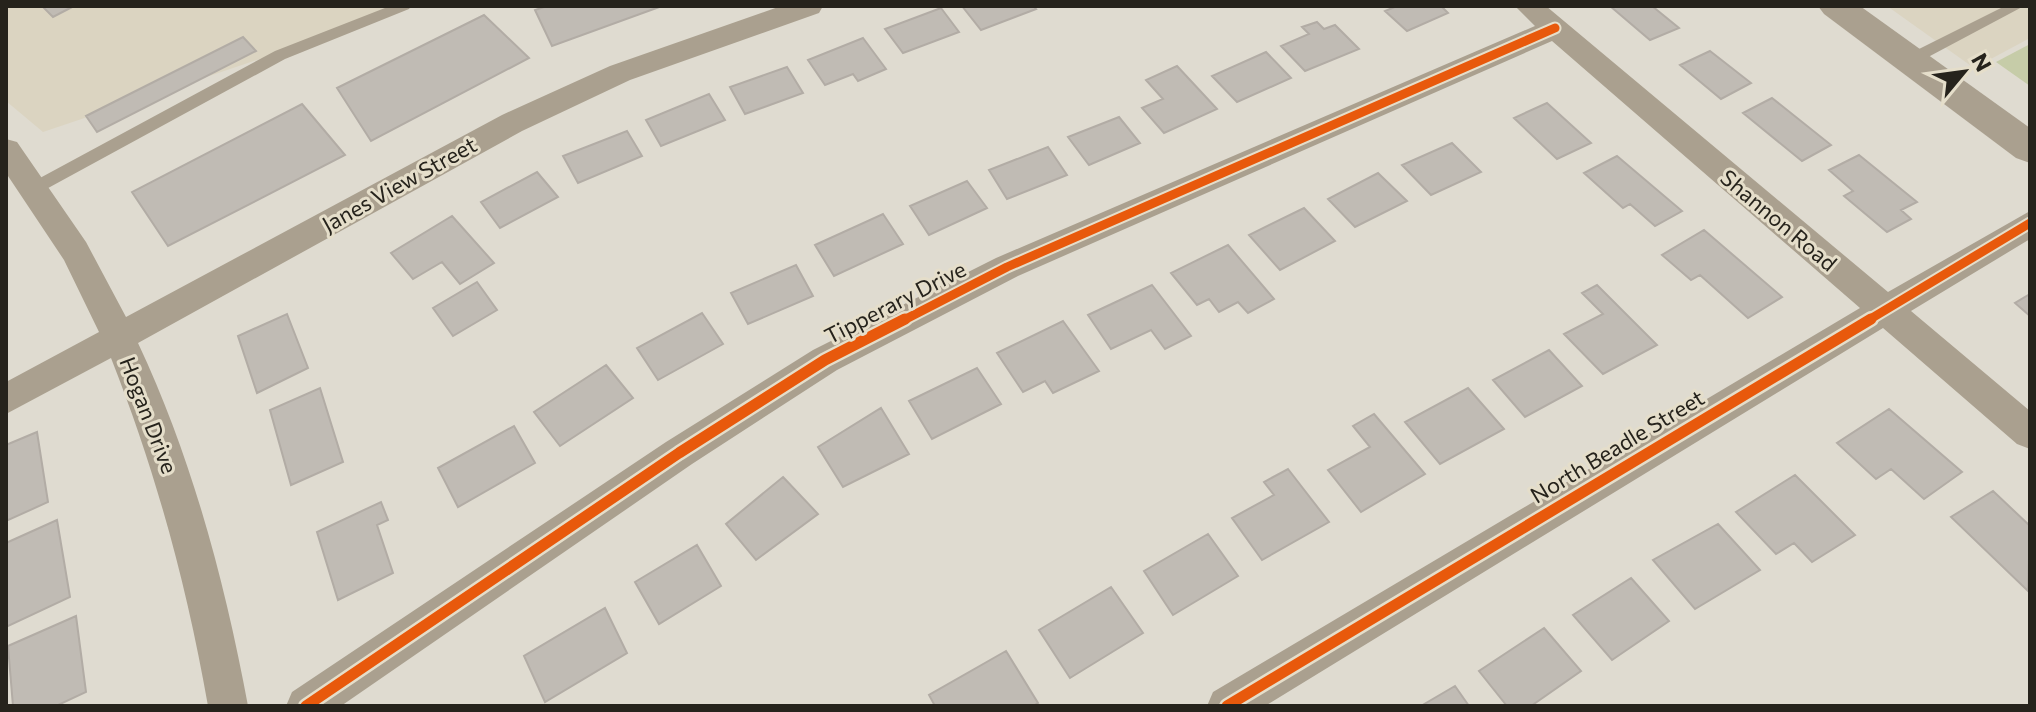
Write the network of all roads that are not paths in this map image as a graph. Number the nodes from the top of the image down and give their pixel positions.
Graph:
1 (404, 6) edge
2 (1529, 6) edge
3 (1836, 6) edge
4 (2017, 6) edge
5 (806, 7) edge
6 (1555, 28) junction
7 (1910, 60) junction
8 (2030, 148) edge
9 (6, 150) edge
10 (33, 189) junction
11 (2030, 223) edge
12 (1884, 309) junction
13 (120, 337) junction
14 (6, 399) edge
15 (2030, 433) edge
16 (228, 706) edge
17 (306, 706) edge
18 (1227, 706) edge

1 - 10 lane
2 - 6 street, Shannon Road
3 - 7 street
4 - 7 lane
5 - 13 street, Janes View Street
6 - 12 street, Shannon Road
6 - 17 street, Tipperary Drive
7 - 8 street
9 - 10 street, Hogan Drive
10 - 13 street, Hogan Drive
11 - 12 street, North Beadle Street
12 - 15 street, Shannon Road
12 - 18 street, North Beadle Street
13 - 14 street, Janes View Street
13 - 16 street, Hogan Drive

